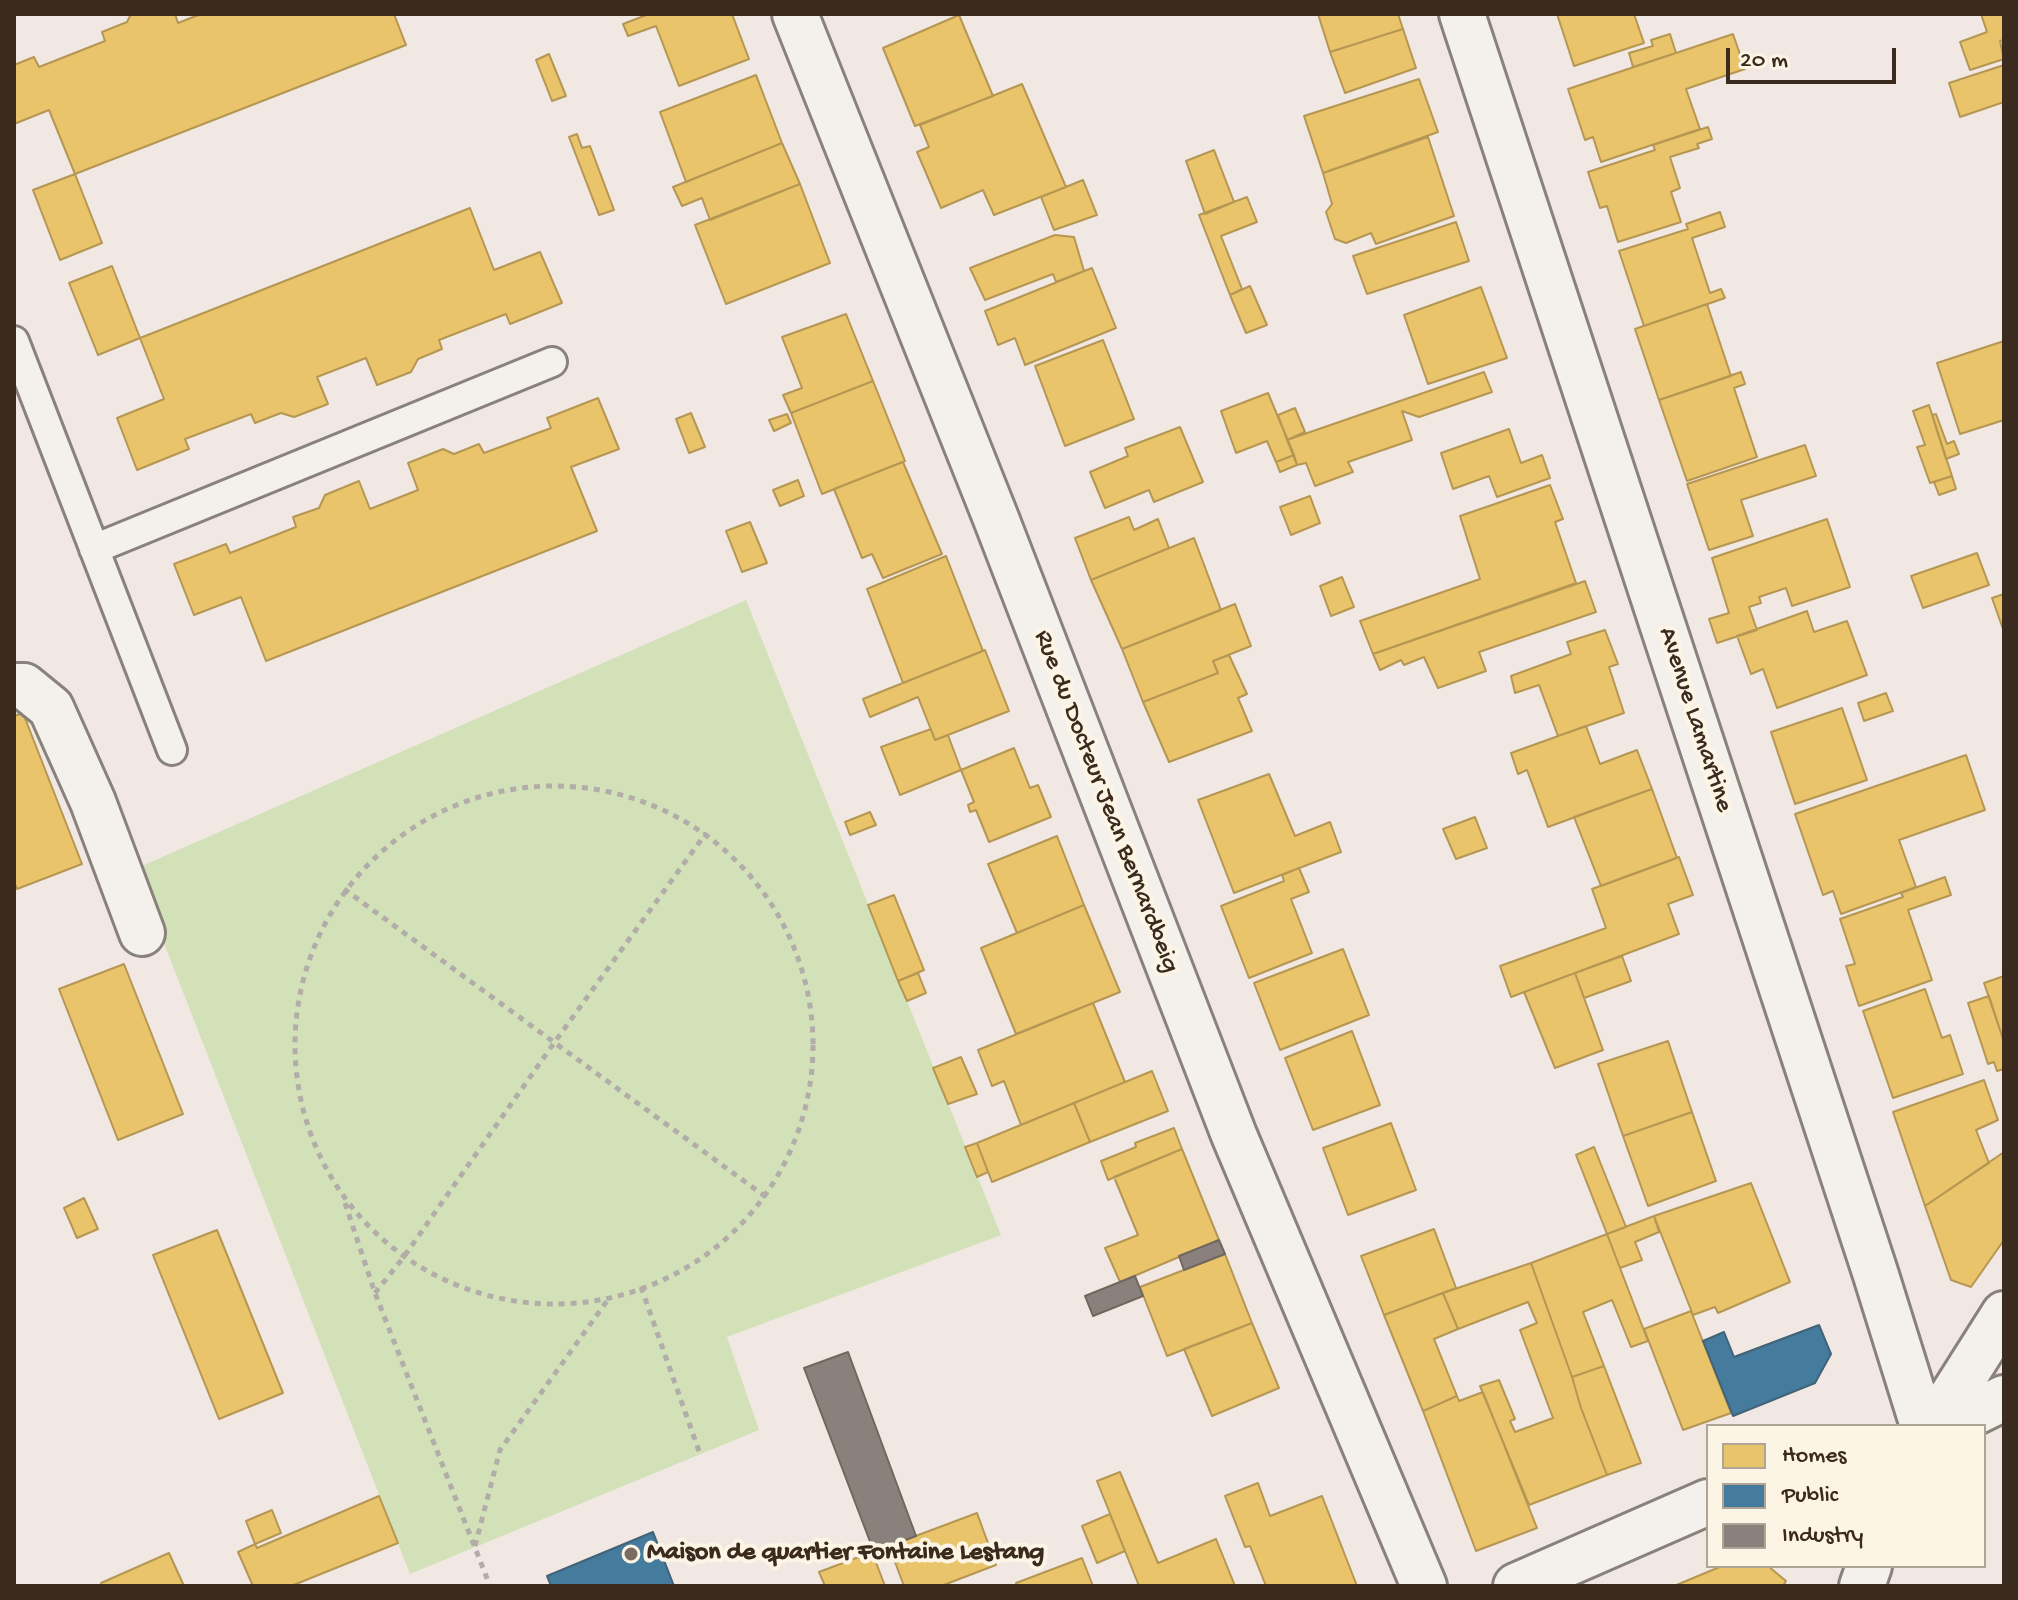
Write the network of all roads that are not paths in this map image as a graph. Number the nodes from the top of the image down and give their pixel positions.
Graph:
1 (795, 14) edge
2 (1462, 14) edge
3 (14, 341) edge
4 (552, 362) dead end
5 (94, 549) junction
6 (14, 686) edge
7 (172, 750) dead end
8 (142, 933) dead end
9 (2004, 1314) edge
10 (2004, 1398) edge
11 (1922, 1424) edge
12 (1934, 1424) edge
13 (1951, 1424) edge
14 (1706, 1503) edge
15 (1424, 1586) edge
16 (1516, 1586) edge

1 - 15 street, Rue du Docteur Jean Bernardbeig
2 - 11 street, Avenue Lamartine
3 - 5 lane
4 - 5 lane
5 - 7 lane
6 - 8 street
9 - 12 street
10 - 13 street
14 - 16 street

